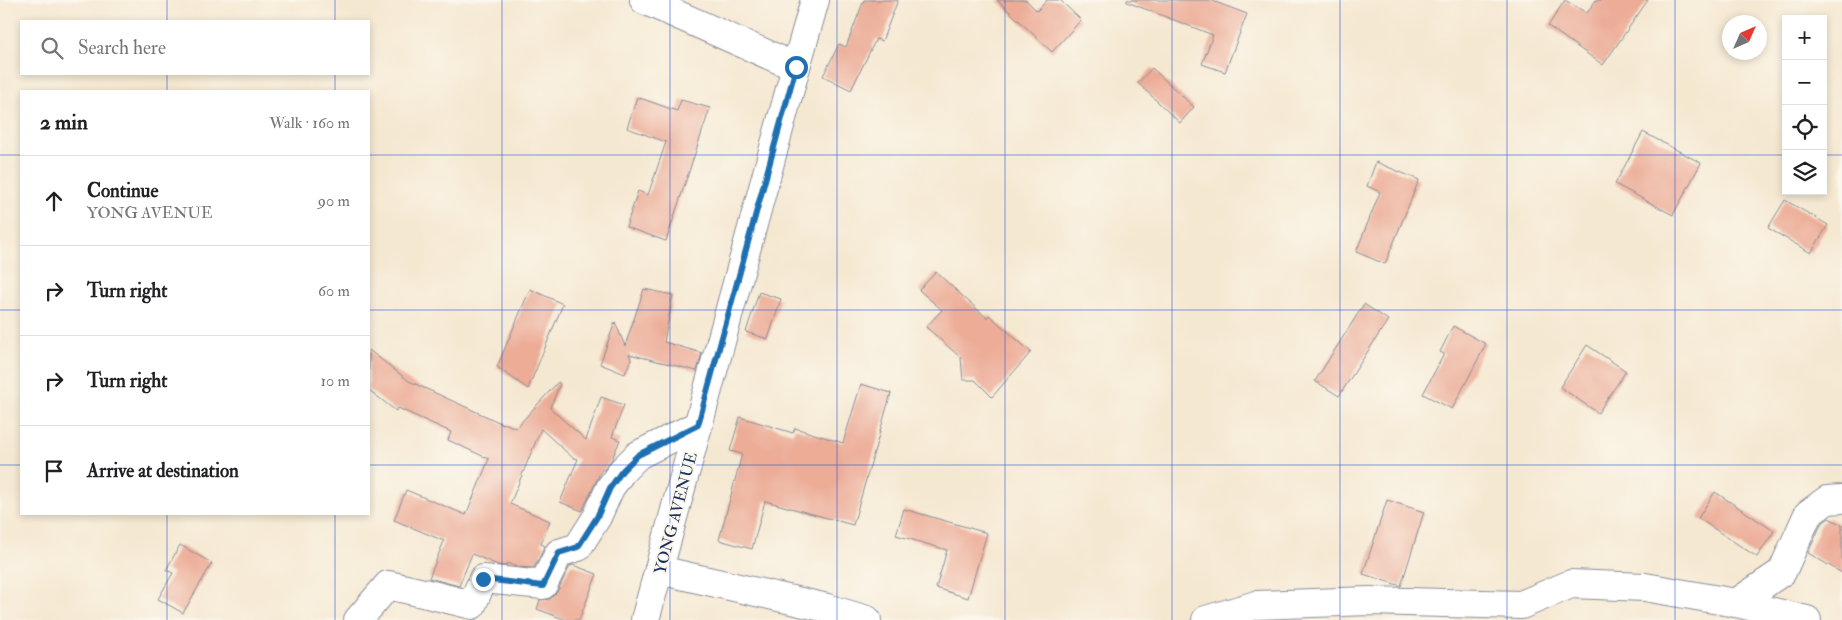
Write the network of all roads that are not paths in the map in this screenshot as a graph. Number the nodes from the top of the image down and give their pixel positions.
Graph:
1 (644, 0) edge
2 (816, 0) edge
3 (796, 67) junction
4 (698, 425) junction
5 (1842, 499) edge
6 (659, 570) junction
7 (1736, 603) junction
8 (1360, 611) edge
9 (358, 620) edge
10 (645, 620) edge
11 (867, 620) edge
12 (1206, 620) edge
13 (1806, 620) edge

1 - 3 street
2 - 3 street, YONG AVENUE
3 - 4 street, YONG AVENUE
4 - 6 street, YONG AVENUE
4 - 9 street
5 - 7 street
6 - 10 street, YONG AVENUE
6 - 11 street
7 - 8 street
7 - 13 street
8 - 12 street

